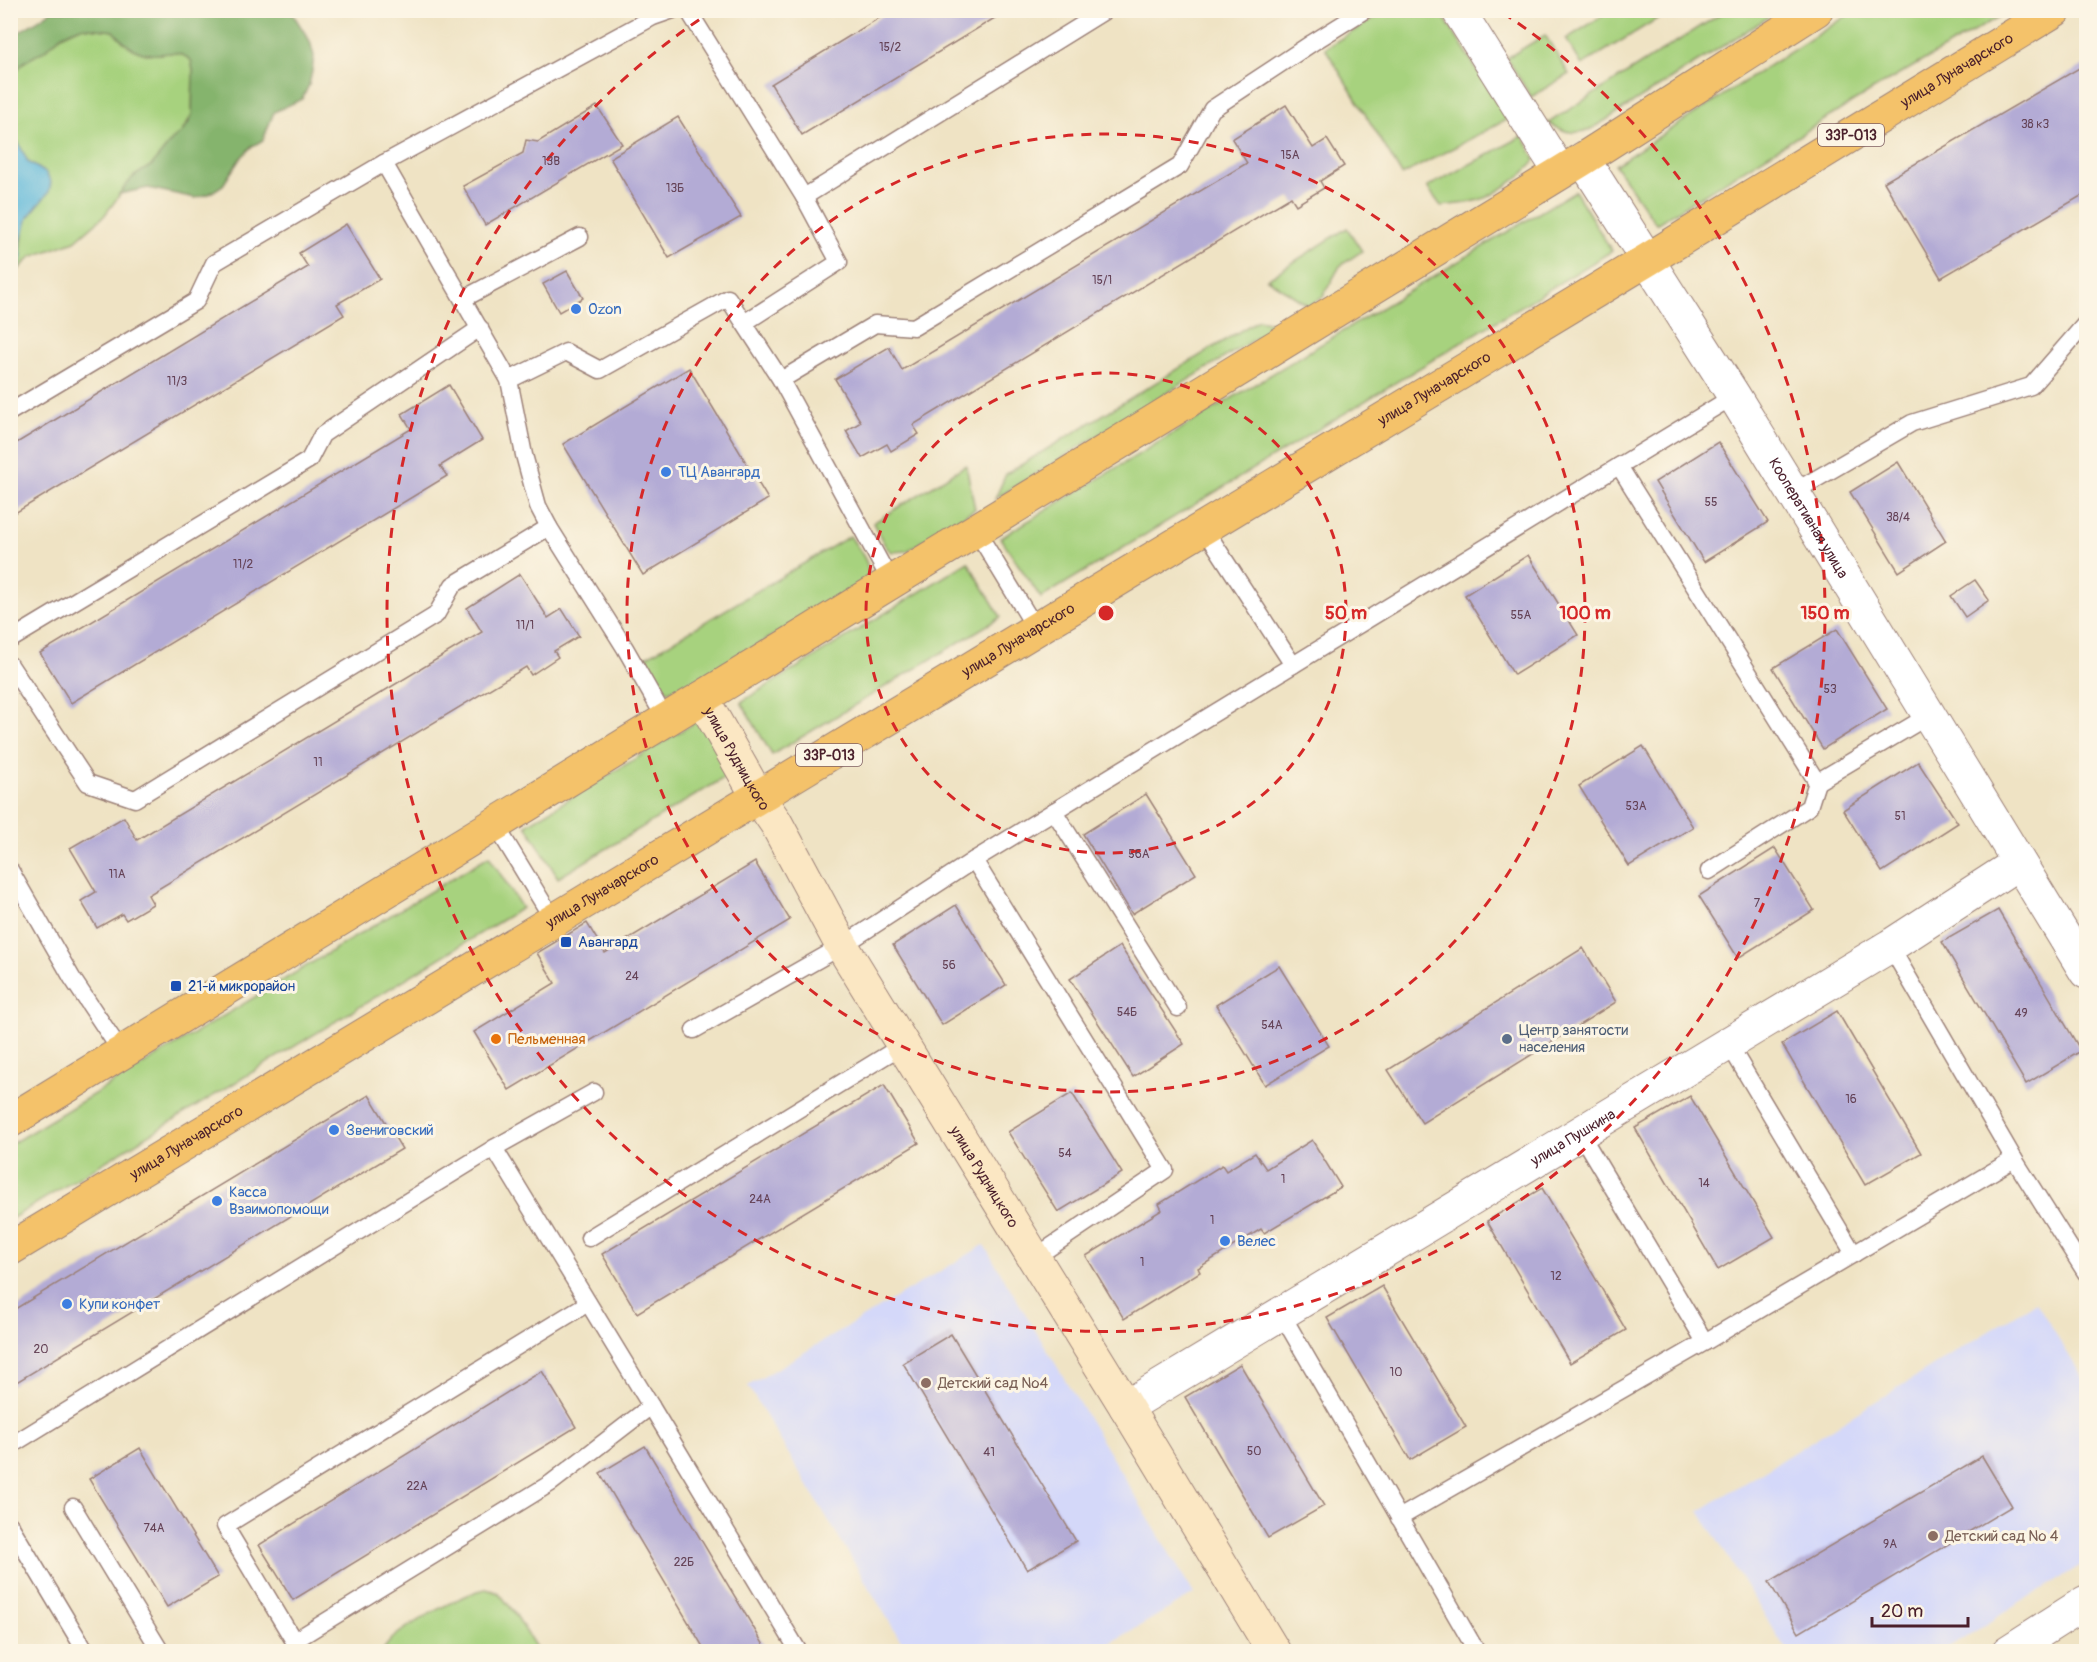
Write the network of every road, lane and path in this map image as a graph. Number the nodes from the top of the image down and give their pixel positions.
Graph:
1 (673, 10) edge
2 (688, 10) edge
3 (1106, 10) edge
4 (1365, 10) edge
5 (1458, 10) edge
6 (1816, 10) edge
7 (2055, 10) edge
8 (651, 14) edge
9 (384, 163) junction
10 (1571, 166) junction
11 (804, 197) junction
12 (580, 237) dead end
13 (1647, 260) junction
14 (463, 299) junction
15 (744, 323) junction
16 (2086, 323) edge
17 (480, 328) junction
18 (509, 380) junction
19 (781, 380) junction
20 (1734, 396) junction
21 (10, 412) edge
22 (1619, 466) junction
23 (1792, 493) junction
24 (549, 526) junction
25 (1204, 528) junction
26 (976, 530) junction
27 (891, 582) junction
28 (1036, 629) junction
29 (10, 640) edge
30 (10, 664) edge
31 (1293, 665) junction
32 (702, 698) junction
33 (1928, 716) junction
34 (666, 720) junction
35 (1817, 782) junction
36 (758, 797) junction
37 (1054, 812) junction
38 (495, 825) junction
39 (974, 860) junction
40 (2018, 862) junction
41 (10, 870) edge
42 (1709, 871) dead end
43 (554, 921) junction
44 (842, 946) junction
45 (1890, 946) junction
46 (2083, 959) edge
47 (1178, 1008) dead end
48 (694, 1030) dead end
49 (1728, 1043) junction
50 (903, 1045) junction
51 (122, 1053) junction
52 (594, 1092) dead end
53 (10, 1121) edge
54 (1580, 1133) junction
55 (494, 1148) junction
56 (2014, 1159) junction
57 (589, 1238) dead end
58 (10, 1249) edge
59 (1854, 1254) junction
60 (1034, 1258) junction
61 (2086, 1273) edge
62 (588, 1303) junction
63 (1281, 1313) junction
64 (1705, 1342) junction
65 (651, 1406) junction
66 (1126, 1407) junction
67 (10, 1446) edge
68 (73, 1507) dead end
69 (1399, 1518) junction
70 (10, 1525) edge
71 (2086, 1602) edge
72 (295, 1646) edge
73 (86, 1652) edge
74 (161, 1652) edge
75 (799, 1652) edge
76 (1274, 1652) edge
77 (1477, 1652) edge
78 (2008, 1652) edge

1 - 8 lane
2 - 11 lane
3 - 11 lane
4 - 19 lane
5 - 10 street, Кооперативная улица
6 - 10 main road
7 - 13 main road, улица Луначарского / 33Р-013
8 - 9 lane
9 - 14 lane
9 - 21 lane
10 - 13 street, Кооперативная улица
10 - 26 main road
11 - 15 lane
12 - 14 lane
13 - 20 street, Кооперативная улица
13 - 25 main road, улица Луначарского / 33Р-013
14 - 17 lane
15 - 18 lane
15 - 19 lane
16 - 23 lane
17 - 18 lane
17 - 29 lane
18 - 24 lane
19 - 27 lane
20 - 22 lane
20 - 23 street, Кооперативная улица
22 - 31 lane
22 - 35 lane
23 - 33 street, Кооперативная улица
24 - 30 lane
24 - 34 lane
25 - 28 main road, улица Луначарского / 33Р-013
25 - 31 lane
26 - 27 main road
26 - 28 lane
27 - 32 main road
28 - 36 main road, улица Луначарского / 33Р-013
31 - 37 lane
32 - 34 main road
32 - 36 street, улица Рудницкого
33 - 35 lane
33 - 40 street, Кооперативная улица
34 - 38 main road
35 - 42 lane
36 - 43 main road, улица Луначарского / 33Р-013
36 - 44 street, улица Рудницкого
37 - 39 lane
37 - 47 lane
38 - 43 lane
38 - 51 main road
39 - 44 lane
39 - 60 lane
40 - 45 street, улица Пушкина
40 - 46 street, Кооперативная улица
41 - 51 lane
43 - 58 main road, улица Луначарского / 33Р-013
44 - 48 lane
44 - 50 street, улица Рудницкого
45 - 49 street, улица Пушкина
45 - 56 lane
49 - 54 street, улица Пушкина
49 - 59 lane
50 - 57 lane
50 - 60 street, улица Рудницкого
51 - 53 main road
52 - 55 lane
54 - 63 street, улица Пушкина
54 - 64 lane
55 - 62 lane
55 - 67 lane
56 - 59 lane
56 - 61 lane
59 - 64 lane
60 - 66 street, улица Рудницкого
62 - 65 lane
62 - 72 lane
63 - 66 street, улица Пушкина
63 - 69 lane
64 - 69 lane
65 - 72 lane
65 - 75 lane
66 - 76 street, улица Рудницкого
68 - 74 lane
69 - 77 lane
70 - 73 lane
71 - 78 street

